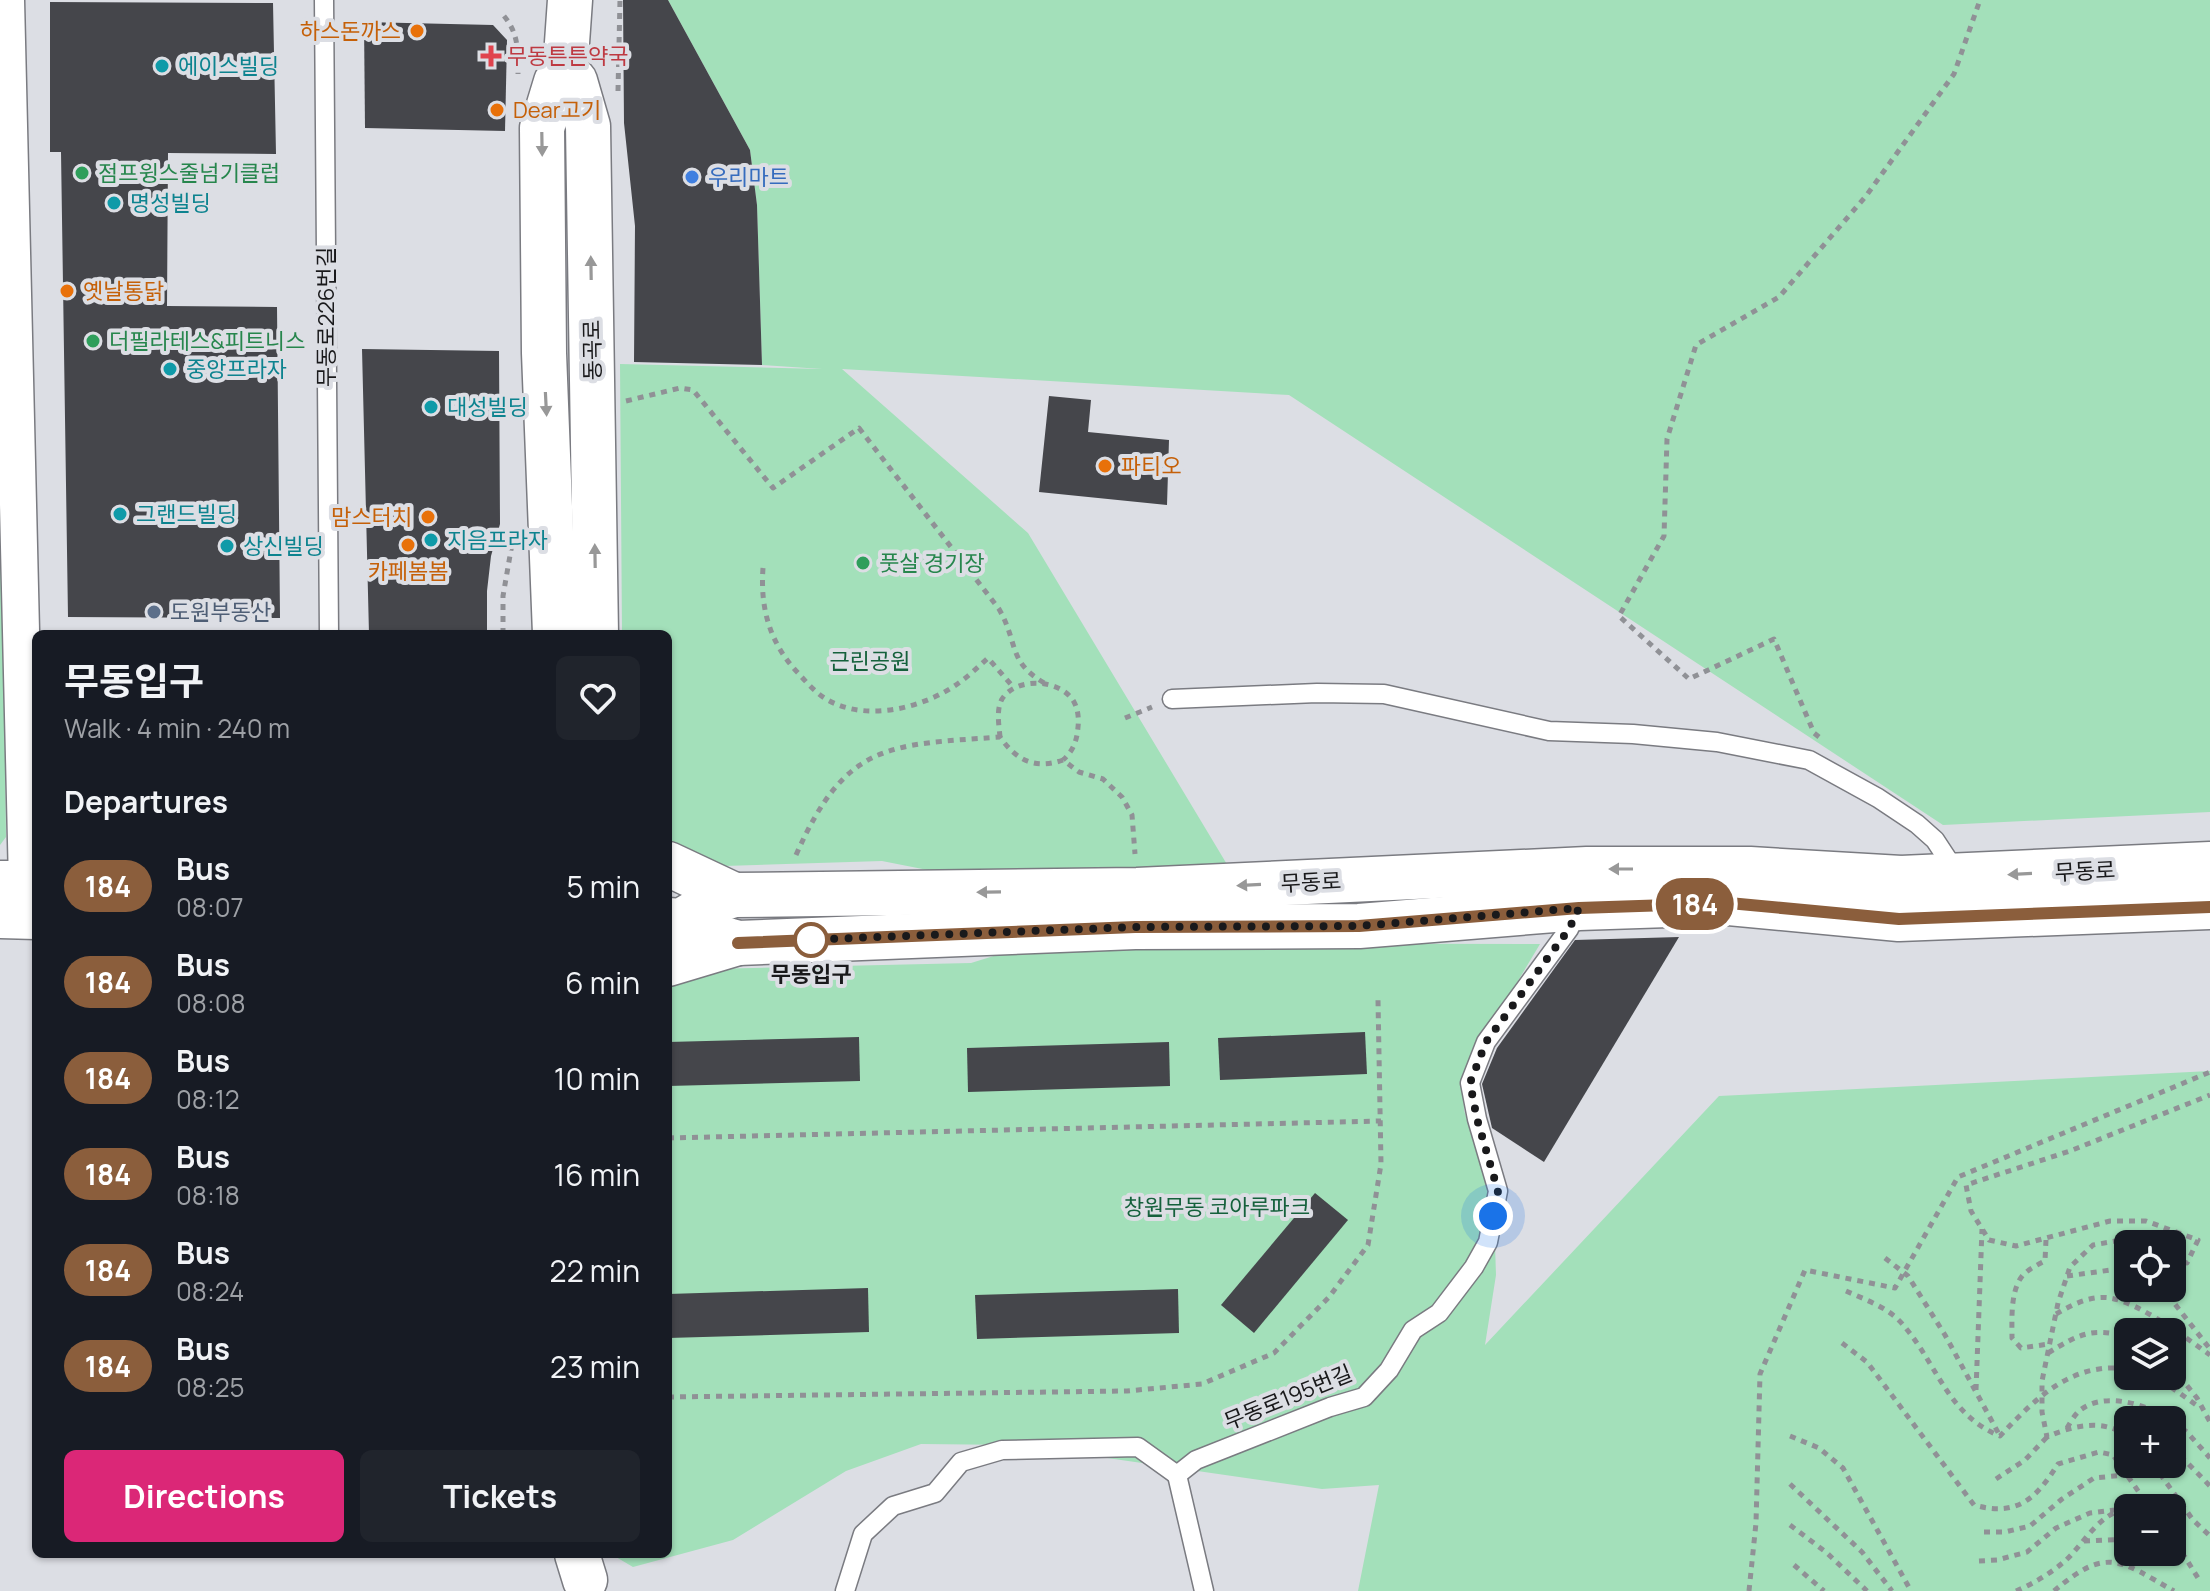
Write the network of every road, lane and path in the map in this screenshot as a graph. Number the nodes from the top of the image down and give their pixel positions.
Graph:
1 (6, 0) edge
2 (324, 0) edge
3 (570, 0) edge
4 (1980, 0) edge
5 (565, 71) junction
6 (615, 404) dead end
7 (763, 568) dead end
8 (329, 630) edge
9 (555, 630) edge
10 (596, 630) edge
11 (29, 662) edge
12 (1046, 684) junction
13 (1014, 688) junction
14 (1172, 699) dead end
15 (1000, 737) junction
16 (1826, 741) dead end
17 (1063, 760) junction
18 (796, 855) dead end
19 (1136, 862) dead end
20 (2210, 864) edge
21 (672, 866) edge
22 (1959, 877) junction
23 (25, 891) edge
24 (734, 895) junction
25 (2210, 907) edge
26 (1579, 908) junction
27 (0, 916) edge
28 (674, 920) edge
29 (738, 943) junction
30 (672, 963) edge
31 (1378, 1000) dead end
32 (2210, 1072) edge
33 (2210, 1095) edge
34 (1381, 1121) junction
35 (672, 1138) edge
36 (1982, 1229) junction
37 (2171, 1230) edge
38 (2186, 1236) edge
39 (2046, 1240) junction
40 (2114, 1241) edge
41 (1885, 1258) dead end
42 (2186, 1263) edge
43 (2114, 1270) edge
44 (1904, 1272) junction
45 (2066, 1277) junction
46 (1846, 1291) dead end
47 (2173, 1302) edge
48 (2056, 1314) junction
49 (2114, 1333) edge
50 (1842, 1343) dead end
51 (2049, 1344) junction
52 (2210, 1352) edge
53 (2048, 1353) junction
54 (2114, 1370) edge
55 (2186, 1386) edge
56 (2175, 1390) edge
57 (1976, 1391) junction
58 (672, 1397) edge
59 (2042, 1397) junction
60 (2138, 1406) edge
61 (2203, 1410) junction
62 (2210, 1422) edge
63 (2066, 1429) junction
64 (2112, 1430) edge
65 (2186, 1431) edge
66 (1790, 1436) dead end
67 (2000, 1436) junction
68 (2047, 1437) junction
69 (2114, 1457) edge
70 (2210, 1458) edge
71 (2186, 1462) edge
72 (2198, 1474) junction
73 (1177, 1475) junction
74 (2114, 1476) edge
75 (2210, 1478) edge
76 (1996, 1479) dead end
77 (1790, 1484) dead end
78 (2210, 1486) edge
79 (2114, 1510) edge
80 (2186, 1510) edge
81 (2114, 1515) edge
82 (1790, 1525) dead end
83 (1984, 1532) dead end
84 (2210, 1536) edge
85 (2114, 1540) edge
86 (2083, 1541) junction
87 (578, 1558) edge
88 (592, 1558) edge
89 (2186, 1559) edge
90 (1979, 1561) dead end
91 (1794, 1565) dead end
92 (2198, 1578) dead end
93 (845, 1591) edge
94 (1204, 1591) edge
95 (1749, 1591) edge
96 (1824, 1591) edge
97 (1867, 1591) edge
98 (1892, 1591) edge
99 (1911, 1591) edge
100 (2016, 1591) edge
101 (2054, 1591) edge
102 (2174, 1591) edge

1 - 11 street
2 - 8 lane, 무동로226번길
3 - 5 main road
4 - 16 path
5 -> 9 main road
10 -> 5 main road, 동곡로
6 - 12 path
7 - 13 path
11 - 23 street
12 - 13 path
12 - 17 path
13 - 15 path
14 - 22 lane
15 - 17 path
15 - 18 path
17 - 19 path
20 -> 22 main road, 무동로
21 - 24 main road
22 -> 24 main road, 무동로
23 - 27 main road
24 - 28 main road, 무동로
25 - 26 main road, 무동로
26 - 29 main road, 무동로
26 - 73 lane, 무동로195번길
28 - 29 main road
29 - 30 main road
31 - 34 path
32 - 44 path
33 - 36 path
34 - 35 path
34 - 58 path
36 - 39 path
36 - 57 path
37 - 39 path
38 - 42 path
39 - 51 path
40 - 45 path
41 - 44 path
43 - 45 path
44 - 57 path
44 - 95 path
45 - 48 path
46 - 67 path
47 - 52 path
48 - 51 path
48 - 52 path
49 - 53 path
50 - 69 path
51 - 53 path
53 - 59 path
54 - 59 path
55 - 61 path
56 - 61 path
57 - 67 path
59 - 67 path
59 - 68 path
60 - 63 path
61 - 62 path
63 - 64 path
63 - 68 path
65 - 70 path
66 - 99 path
68 - 76 path
71 - 72 path
72 - 75 path
72 - 78 path
73 - 93 lane
73 - 94 lane
74 - 83 path
77 - 98 path
79 - 90 path
80 - 84 path
81 - 86 path
82 - 97 path
85 - 86 path
86 - 100 path
87 - 88 main road
89 - 92 path
91 - 96 path
101 - 102 path

